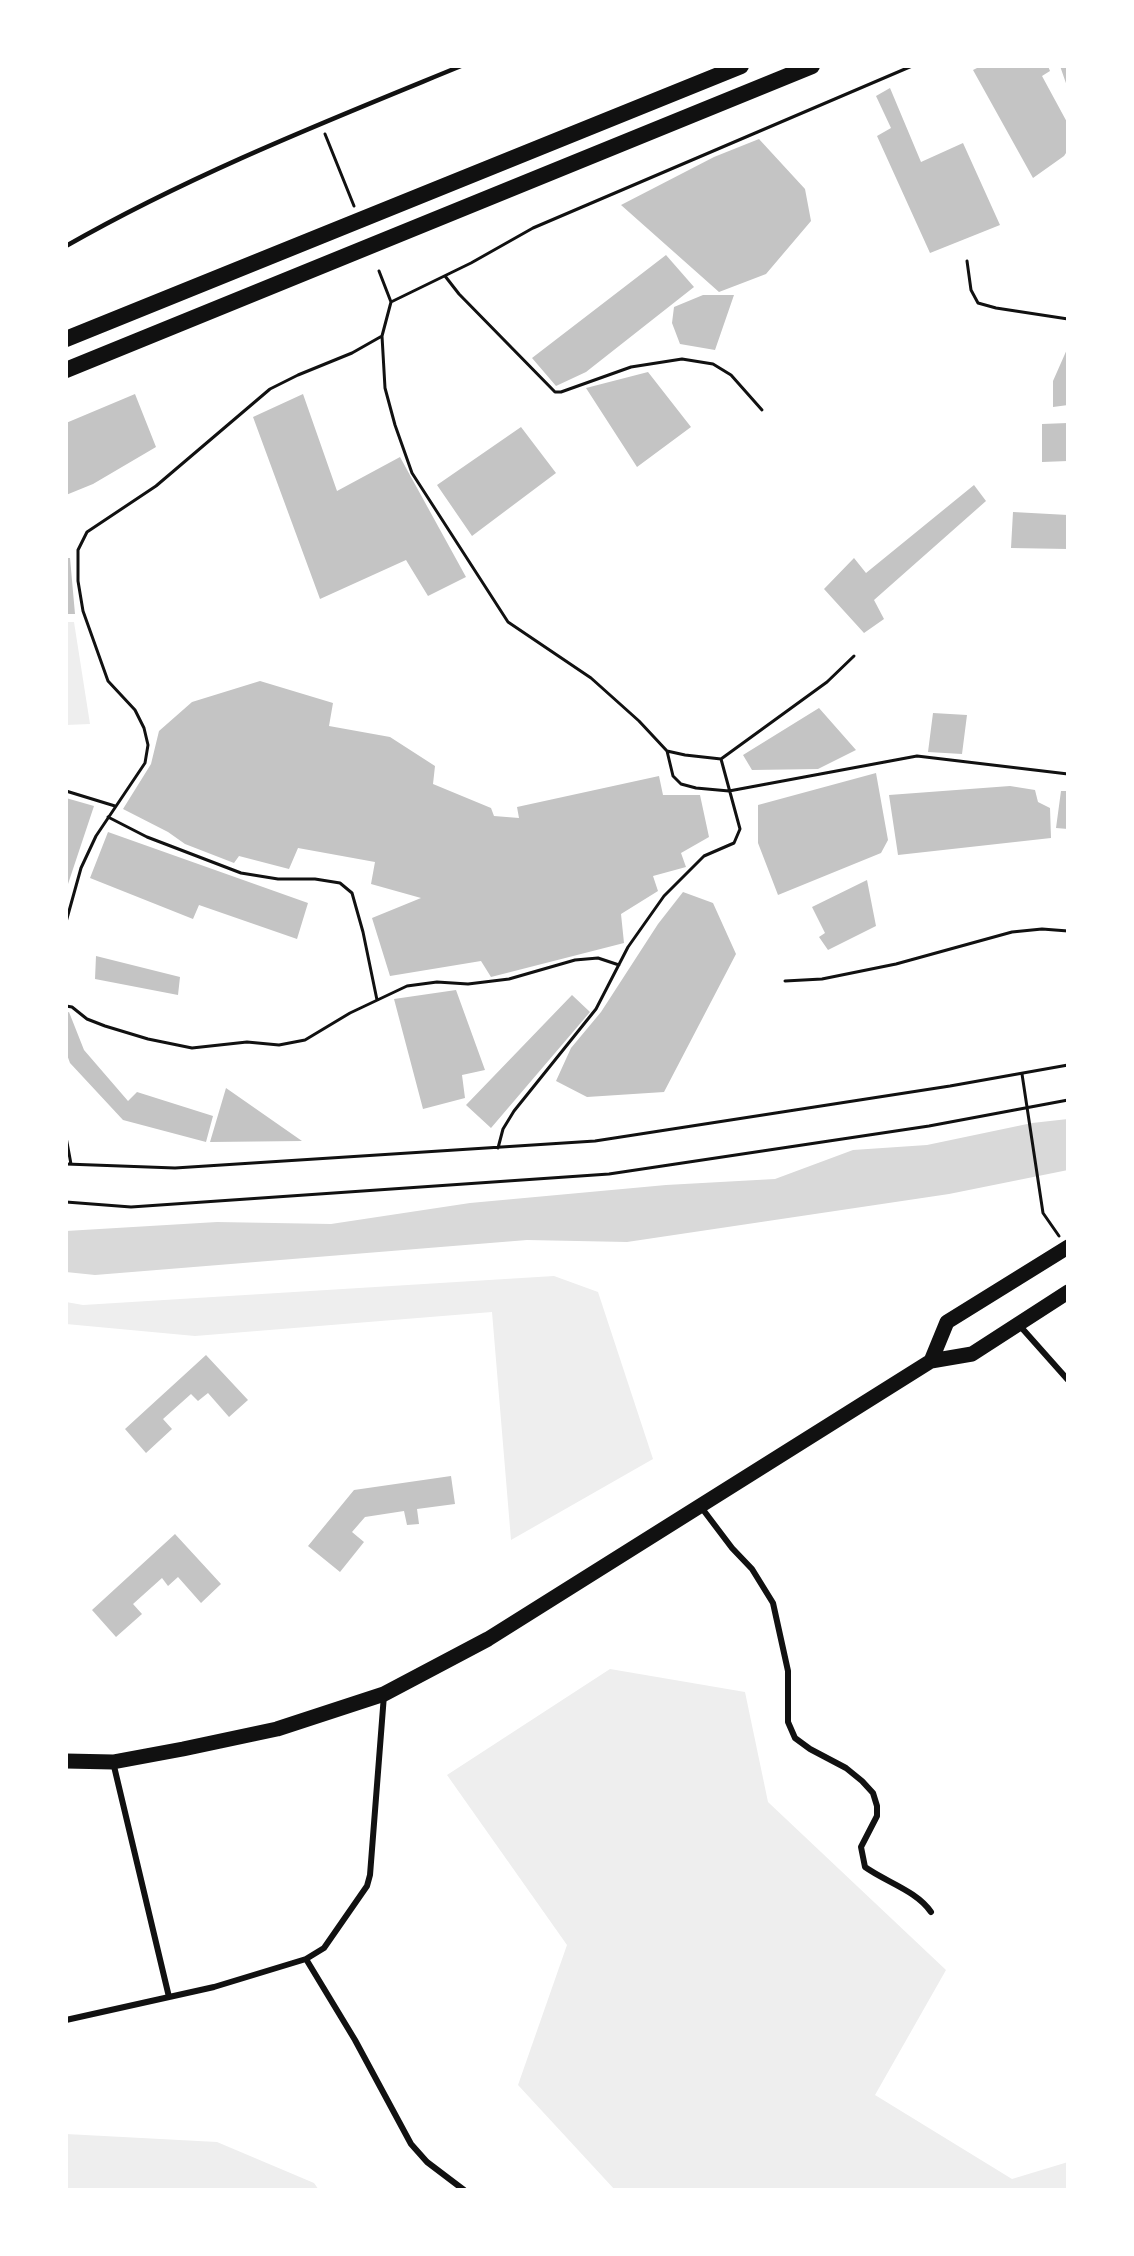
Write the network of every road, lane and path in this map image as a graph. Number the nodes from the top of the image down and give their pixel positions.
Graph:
1 (461, 66) edge
2 (741, 66) edge
3 (812, 66) edge
4 (912, 66) edge
5 (320, 124) junction
6 (357, 211) dead end
7 (66, 246) edge
8 (968, 261) dead end
9 (379, 271) dead end
10 (445, 276) junction
11 (391, 302) junction
12 (1068, 319) edge
13 (382, 336) junction
14 (66, 339) edge
15 (66, 370) edge
16 (762, 410) dead end
17 (854, 656) dead end
18 (667, 751) junction
19 (721, 759) junction
20 (1068, 774) edge
21 (66, 791) edge
22 (729, 791) junction
23 (115, 806) junction
24 (108, 818) junction
25 (66, 922) edge
26 (1068, 931) edge
27 (619, 965) junction
28 (785, 981) dead end
29 (377, 1000) junction
30 (66, 1006) edge
31 (1068, 1065) edge
32 (1022, 1074) junction
33 (1068, 1100) edge
34 (66, 1137) edge
35 (498, 1148) junction
36 (66, 1164) edge
37 (71, 1164) junction
38 (66, 1202) edge
39 (1067, 1248) edge
40 (1068, 1292) edge
41 (1019, 1325) junction
42 (931, 1360) junction
43 (1068, 1380) edge
44 (700, 1506) junction
45 (384, 1694) junction
46 (66, 1761) edge
47 (113, 1762) junction
48 (931, 1912) dead end
49 (306, 1959) junction
50 (169, 1997) junction
51 (66, 2020) edge
52 (464, 2190) edge

1 - 5 lane
2 - 14 highway
3 - 15 highway
4 - 10 path
5 - 6 path
5 - 7 lane
8 - 12 path
9 - 11 path
10 - 11 path
10 - 16 path
11 - 13 path
13 - 18 path
13 - 23 path
17 - 19 path
18 - 19 path
18 - 22 path
19 - 22 path
20 - 22 path
21 - 23 path
22 - 27 path
23 - 24 path
24 - 25 path
24 - 29 path
26 - 28 path
27 - 29 path
27 - 35 path
29 - 30 path
31 - 32 path
32 - 35 path
32 - 39 path
33 - 38 path
34 - 37 path
35 - 37 path
36 - 37 path
39 - 42 main road
40 - 41 main road
41 - 42 main road
41 - 43 street
42 - 44 main road
44 - 45 main road
44 - 48 street
45 - 47 main road
45 - 49 street
46 - 47 main road
47 - 50 street
49 - 50 street
49 - 52 street
50 - 51 street

